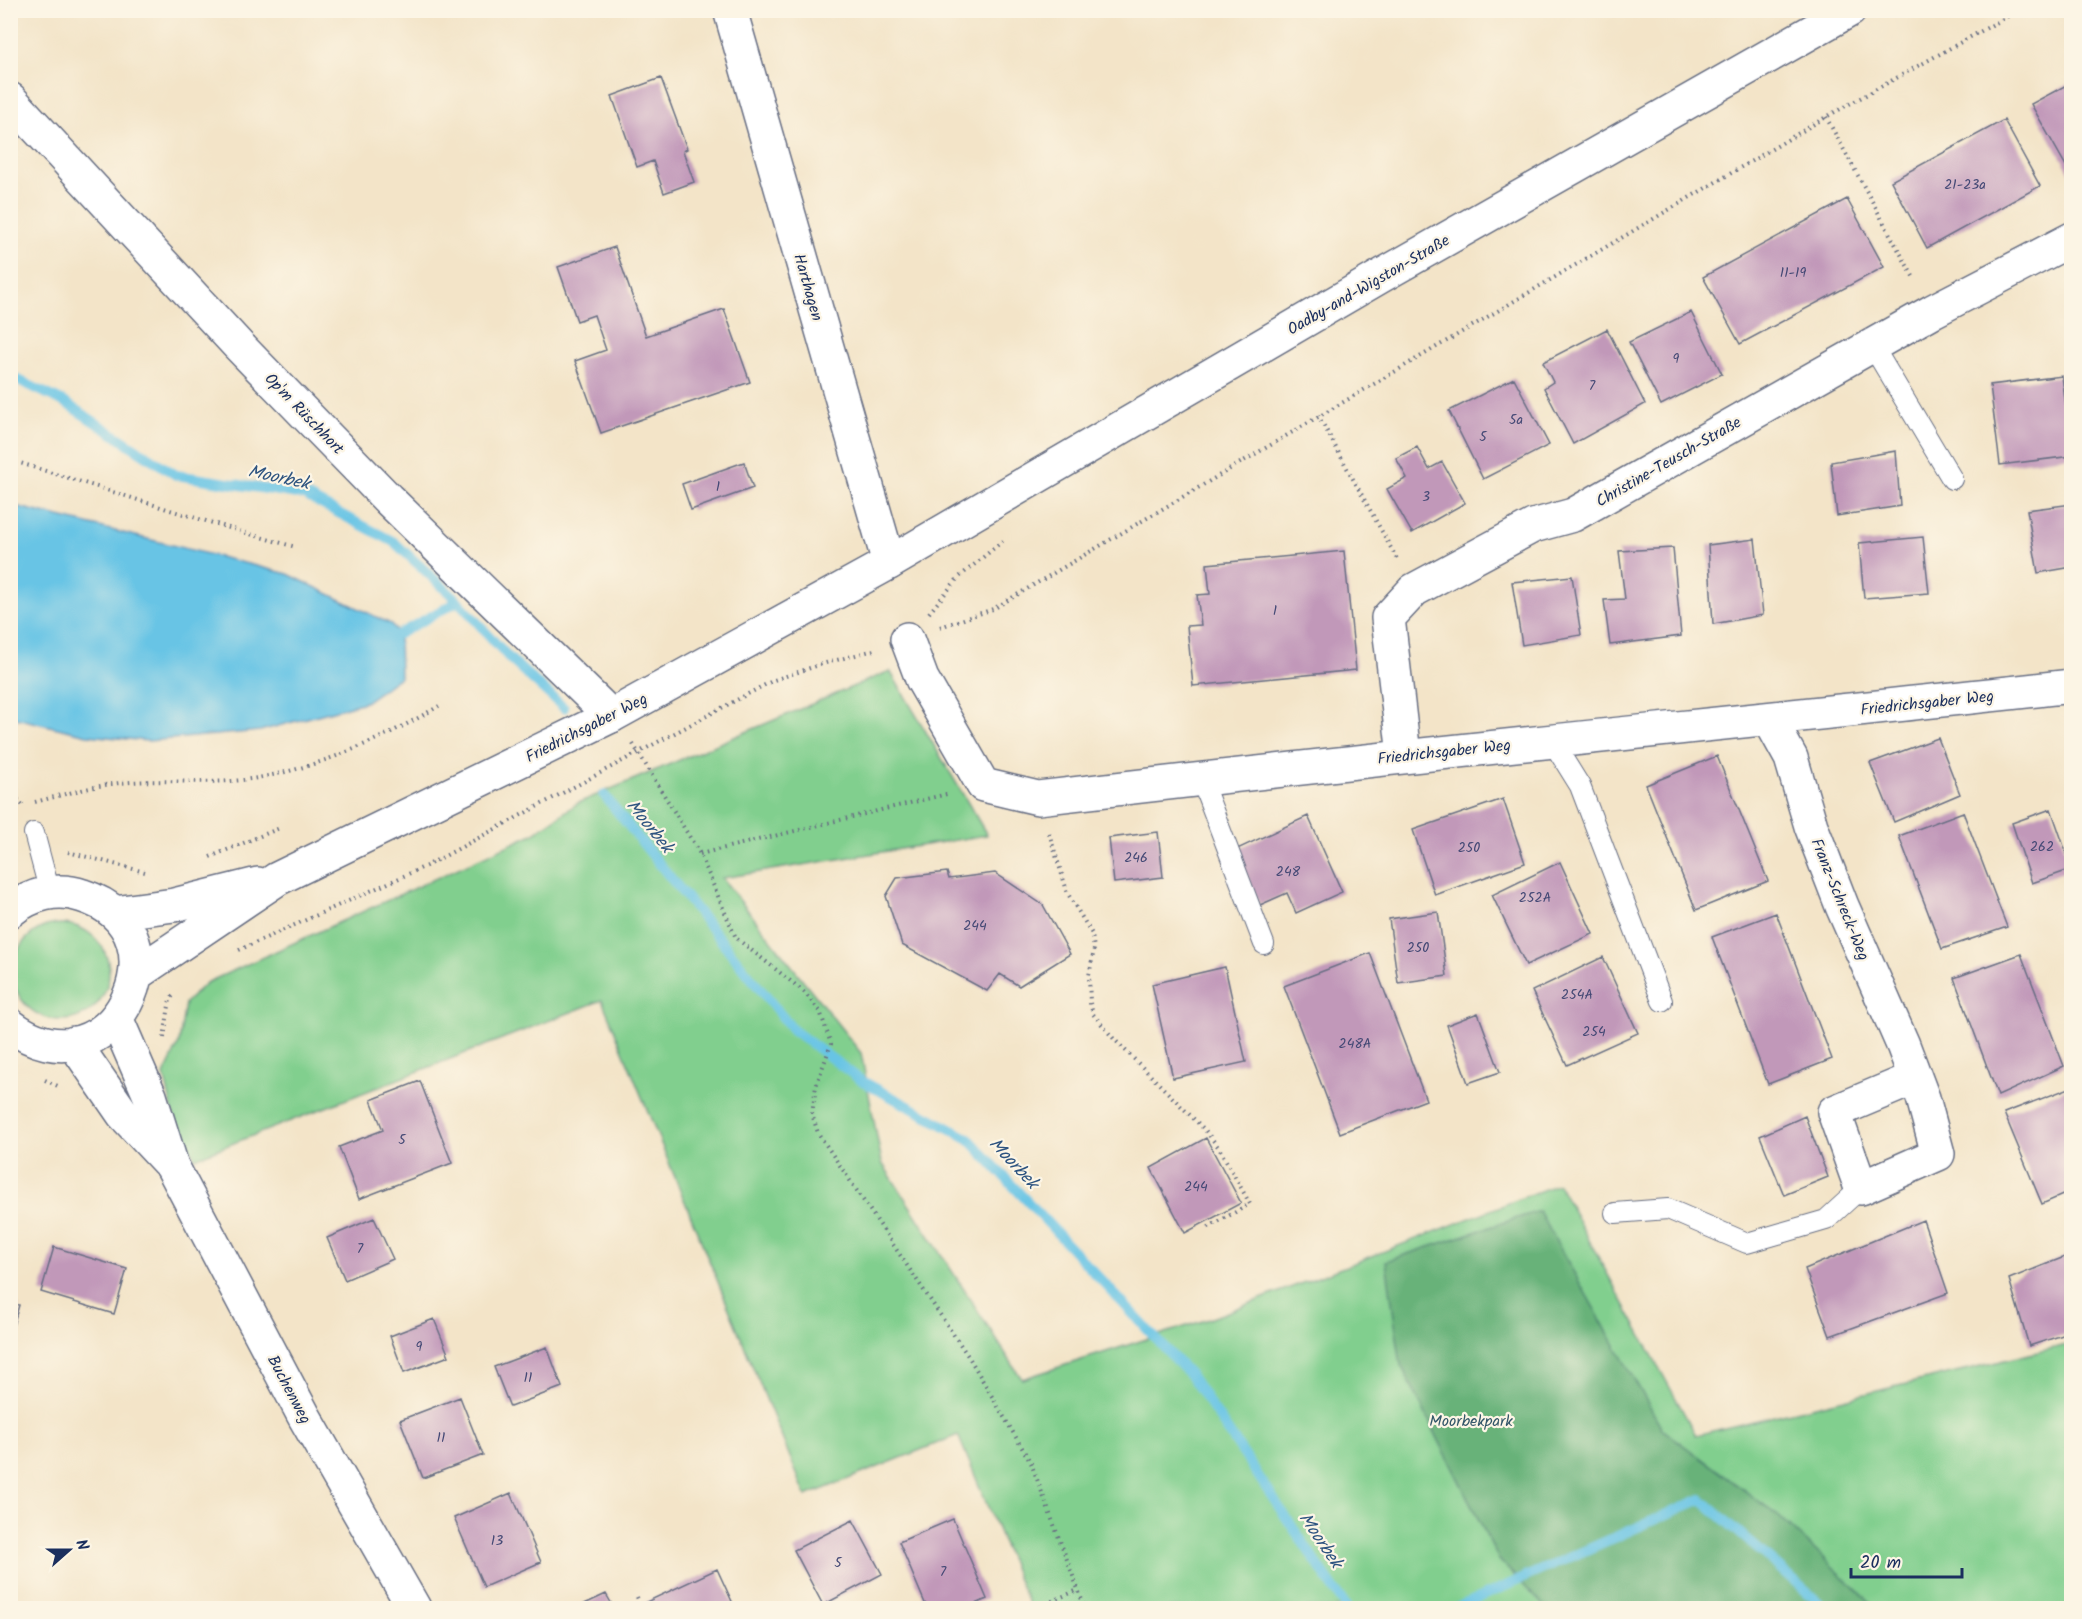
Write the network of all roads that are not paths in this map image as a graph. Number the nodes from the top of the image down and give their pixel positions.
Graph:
1 (730, 10) edge
2 (1850, 10) edge
3 (10, 99) edge
4 (2072, 239) edge
5 (1872, 345) junction
6 (1952, 478) dead end
7 (889, 563) junction
8 (907, 639) road end
9 (2072, 686) edge
10 (611, 716) junction
11 (1770, 720) junction
12 (1552, 741) junction
13 (1404, 755) junction
14 (1201, 779) junction
15 (36, 841) road end
16 (278, 879) junction
17 (50, 893) junction
18 (10, 911) edge
19 (114, 913) junction
20 (1264, 944) dead end
21 (136, 974) junction
22 (1662, 1001) dead end
23 (117, 1020) junction
24 (11, 1025) edge
25 (75, 1043) junction
26 (1915, 1078) junction
27 (172, 1166) junction
28 (1861, 1188) junction
29 (1615, 1213) dead end
30 (414, 1608) edge

1 - 7 street, Harthagen
2 - 7 street, Oadby-and-Wigston-Straße
3 - 10 street, Op'm Rüschhort
4 - 5 street, Christine-Teusch-Straße
5 - 6 lane
5 - 13 street, Christine-Teusch-Straße
7 - 10 street, Friedrichsgaber Weg
8 - 14 street, Friedrichsgaber Weg
9 - 11 street, Friedrichsgaber Weg
10 - 16 street, Friedrichsgaber Weg
11 - 12 street, Friedrichsgaber Weg
11 - 26 street, Franz-Schreck-Weg
12 - 13 street, Friedrichsgaber Weg
12 - 22 lane
13 - 14 street, Friedrichsgaber Weg
14 - 20 lane
15 - 17 lane
16 - 19 street
16 - 21 street
17 - 18 street
17 - 19 street
19 - 21 street
21 - 23 street
23 - 25 street
23 - 27 street, Buchenweg
24 - 25 street
25 - 27 street, Buchenweg
26 - 28 street, Franz-Schreck-Weg
26 - 28 street
27 - 30 street, Buchenweg
28 - 29 lane

